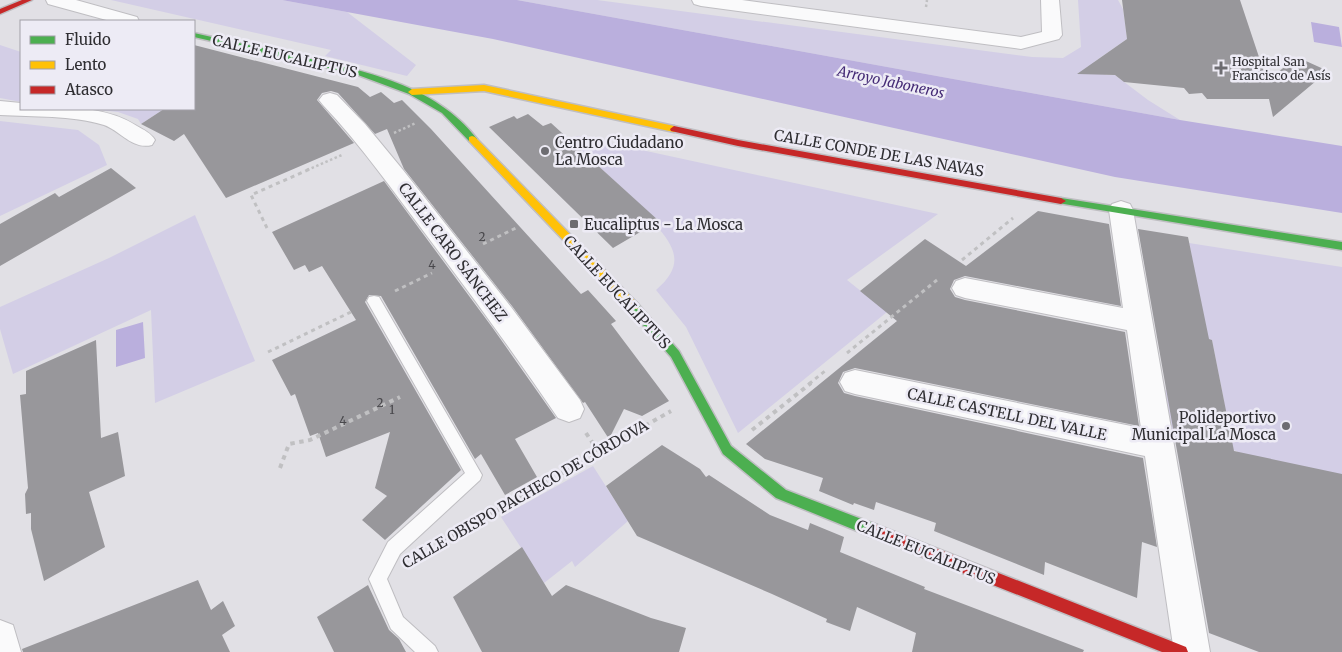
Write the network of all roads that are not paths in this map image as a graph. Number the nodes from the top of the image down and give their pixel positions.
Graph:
1 (28, 0) edge
2 (55, 0) edge
3 (701, 0) edge
4 (1050, 0) edge
5 (0, 12) edge
6 (126, 20) edge
7 (195, 35) edge
8 (412, 92) junction
9 (330, 100) dead end
10 (0, 108) edge
11 (20, 109) edge
12 (29, 110) edge
13 (144, 140) dead end
14 (1120, 210) junction
15 (1342, 246) edge
16 (959, 277) road end
17 (374, 301) road end
18 (1139, 322) junction
19 (856, 382) dead end
20 (569, 409) dead end
21 (1158, 446) junction
22 (0, 638) edge
23 (3, 652) edge
24 (429, 652) edge
25 (1181, 652) edge
26 (1192, 652) edge

1 - 5 main road
2 - 6 street
3 - 4 street
7 - 8 main road, CALLE EUCALIPTUS
8 - 14 main road, CALLE CONDE DE LAS NAVAS
8 - 25 main road, CALLE EUCALIPTUS
9 - 20 street, CALLE CARO SÁNCHEZ
10 - 11 street
12 - 13 street
14 - 15 main road, CALLE CONDE DE LAS NAVAS
14 - 18 street
16 - 18 street
17 - 24 lane
18 - 21 street
19 - 21 street, CALLE CASTELL DEL VALLE
21 - 26 street
22 - 23 street

